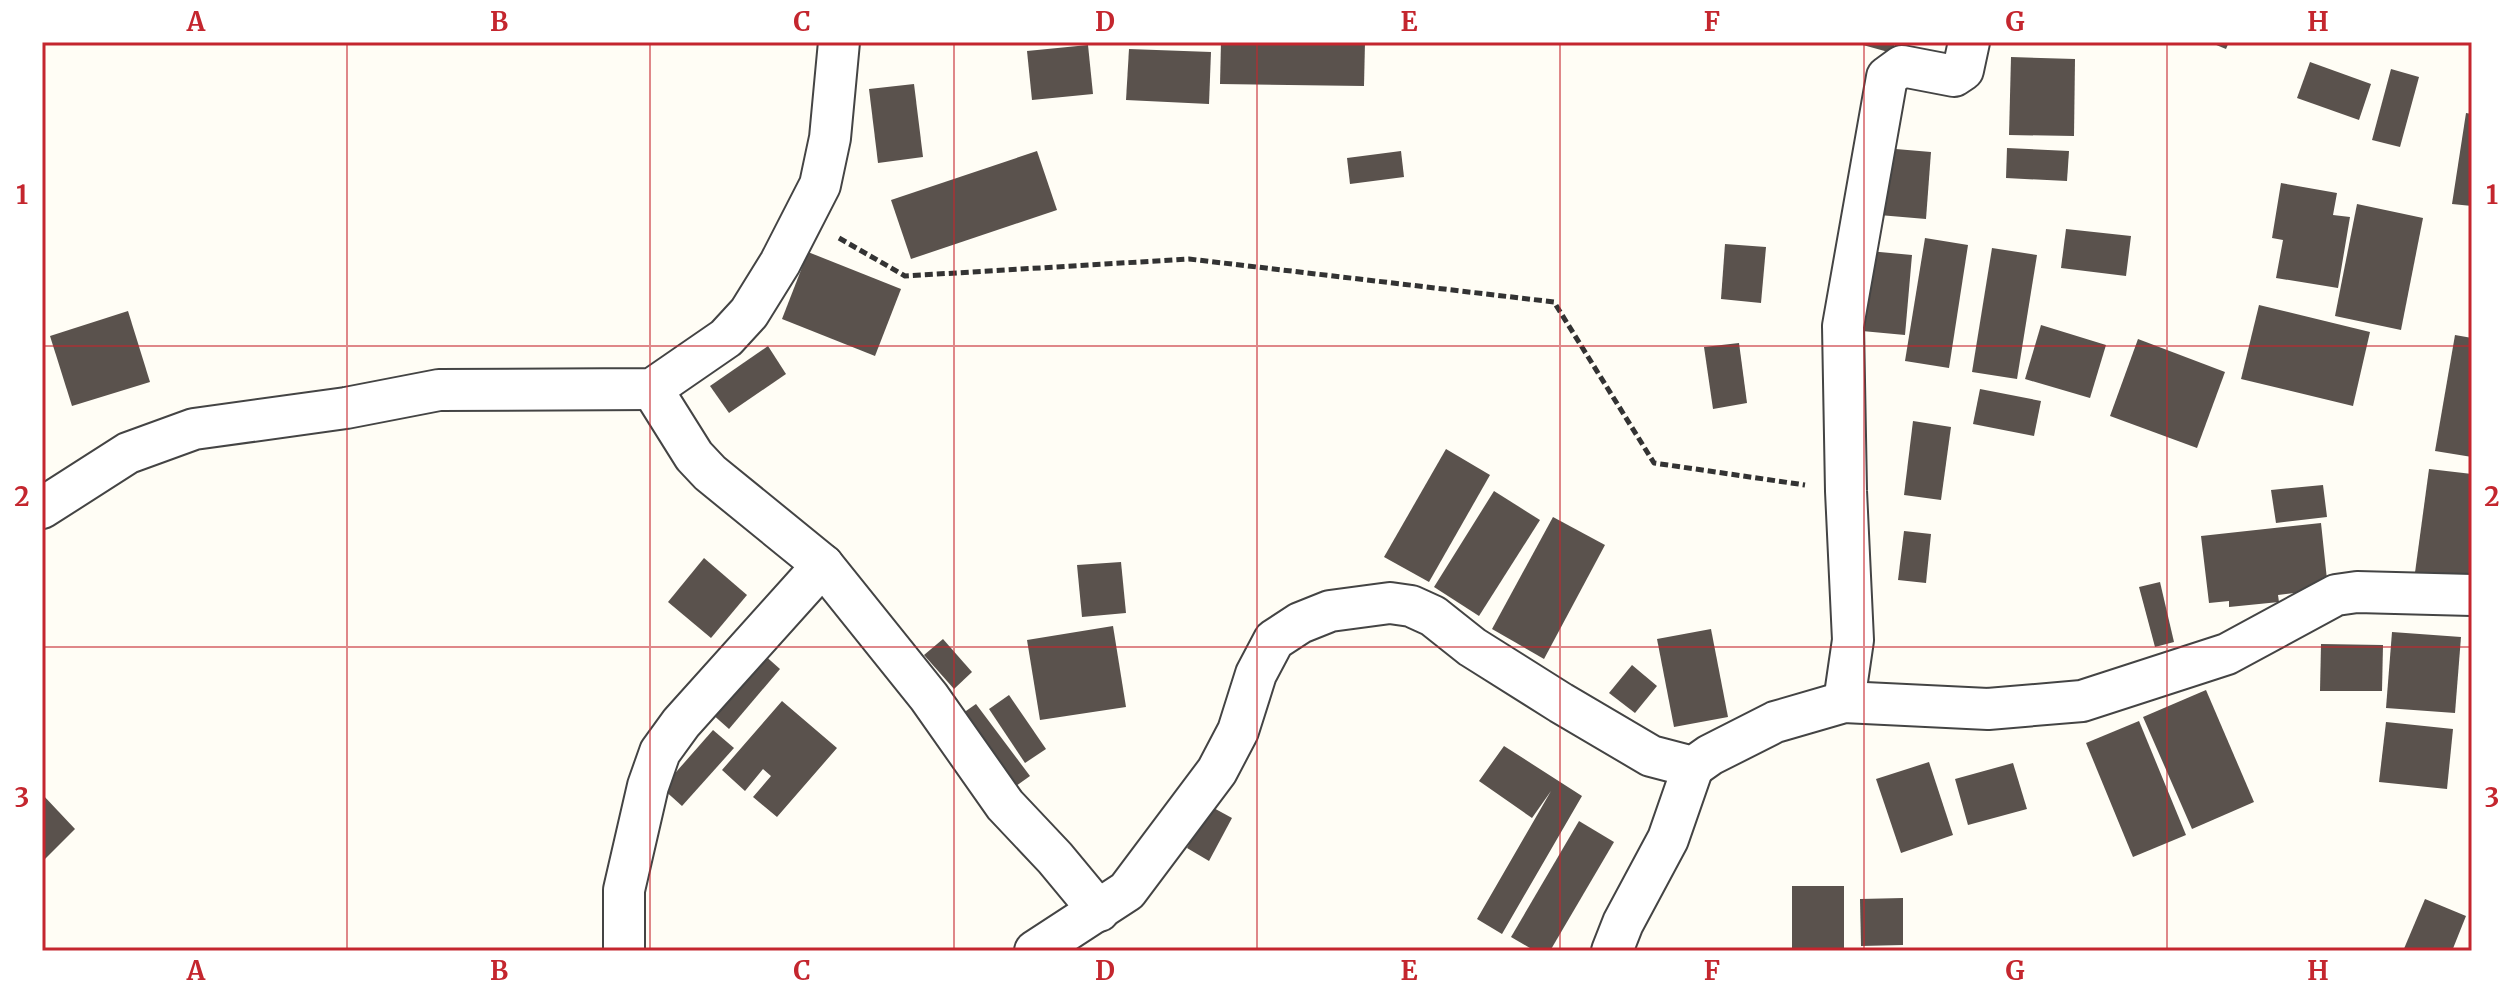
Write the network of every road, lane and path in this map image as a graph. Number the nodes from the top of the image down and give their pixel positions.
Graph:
1 (839, 42) edge
2 (1969, 42) edge
3 (803, 217) junction
4 (652, 389) junction
5 (1846, 491) junction
6 (42, 508) edge
7 (823, 565) junction
8 (2472, 595) edge
9 (1844, 702) junction
10 (1693, 767) junction
11 (1099, 911) junction
12 (624, 951) edge
13 (1035, 951) edge
14 (1612, 951) edge

1 - 3 street
2 - 5 street
3 - 4 street
3 - 5 path
4 - 6 street
4 - 7 street
5 - 9 street
7 - 11 street
7 - 12 street
8 - 9 street
9 - 10 street
10 - 11 street
10 - 14 street
11 - 13 street

